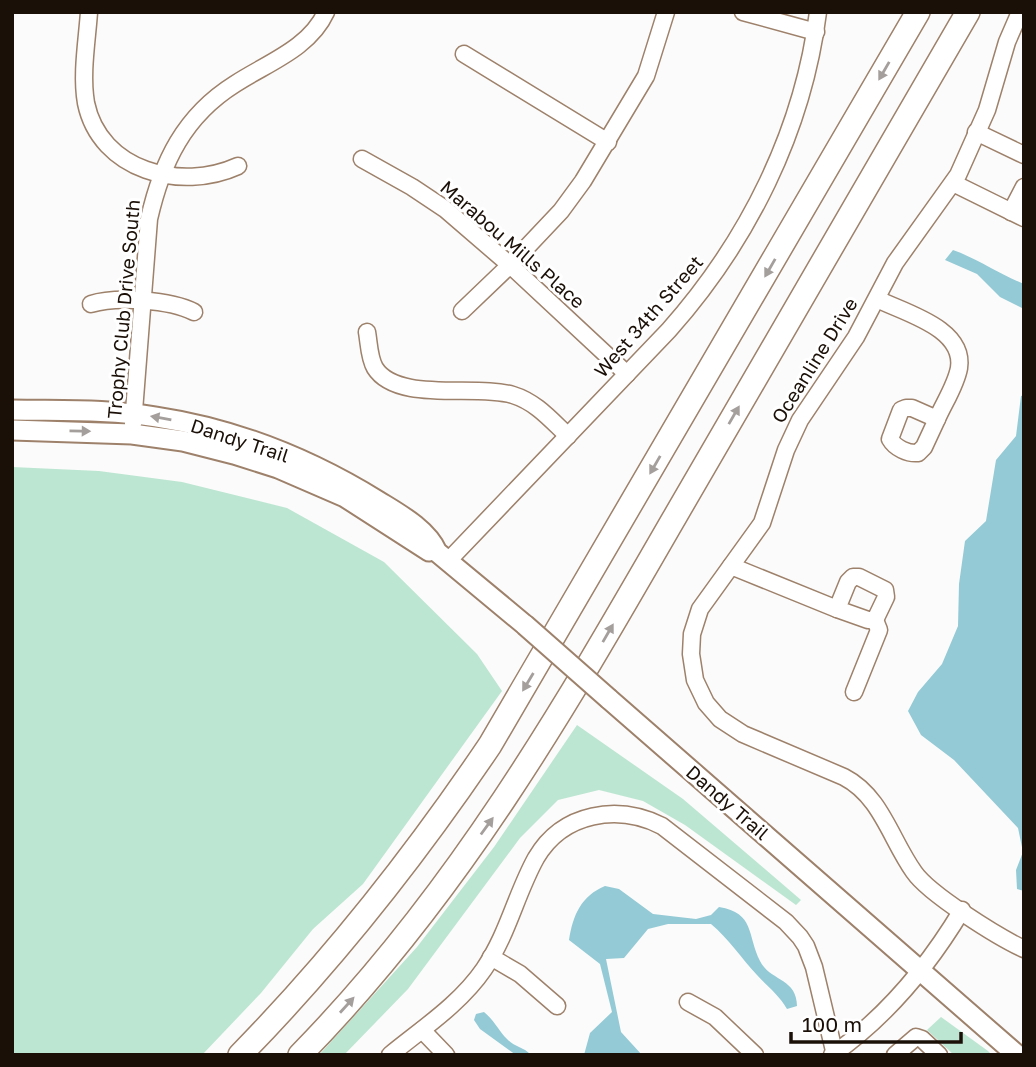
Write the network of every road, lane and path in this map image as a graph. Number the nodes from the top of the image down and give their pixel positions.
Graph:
1 (89, 12) edge
2 (326, 12) edge
3 (666, 12) edge
4 (743, 12) edge
5 (818, 12) edge
6 (918, 12) edge
7 (968, 12) edge
8 (1020, 12) edge
9 (816, 32) junction
10 (464, 54) dead end
11 (976, 132) junction
12 (608, 142) junction
13 (1024, 155) edge
14 (362, 159) dead end
15 (237, 166) dead end
16 (161, 175) junction
17 (953, 184) junction
18 (1024, 187) edge
19 (1018, 215) edge
20 (510, 265) junction
21 (877, 299) junction
22 (144, 302) junction
23 (91, 304) dead end
24 (462, 311) dead end
25 (194, 312) dead end
26 (367, 332) dead end
27 (627, 374) junction
28 (12, 410) edge
29 (937, 419) dead end
30 (133, 424) junction
31 (12, 430) edge
32 (568, 436) junction
33 (442, 557) junction
34 (731, 566) junction
35 (838, 609) junction
36 (875, 620) junction
37 (854, 692) dead end
38 (962, 910) junction
39 (1024, 949) edge
40 (491, 957) junction
41 (920, 970) junction
42 (688, 1002) dead end
43 (557, 1006) dead end
44 (422, 1030) junction
45 (834, 1054) edge
46 (240, 1055) edge
47 (300, 1055) edge
48 (390, 1055) edge
49 (446, 1055) edge
50 (755, 1055) edge
51 (895, 1055) edge
52 (939, 1055) edge
53 (1017, 1055) edge

1 - 16 street
2 - 16 street, Trophy Club Drive South
3 - 12 street
4 - 9 street
5 - 9 street, West 34th Street
6 -> 46 highway
47 -> 7 highway
8 - 11 street, Oceanline Drive
9 - 27 street, West 34th Street
10 - 12 street
11 - 13 street
11 - 17 street, Oceanline Drive
12 - 20 street
14 - 20 street, Marabou Mills Place
15 - 16 street
16 - 22 street, Trophy Club Drive South
17 - 19 street
17 - 21 street, Oceanline Drive
18 - 19 street
20 - 24 street
20 - 27 street, Marabou Mills Place
21 - 29 street
21 - 34 street, Oceanline Drive
22 - 23 street
22 - 25 street
22 - 30 street, Trophy Club Drive South
26 - 32 street
27 - 32 street, West 34th Street
28 - 30 main road, Dandy Trail
31 -> 30 main road, Dandy Trail
30 - 33 main road, Dandy Trail
32 - 33 street, West 34th Street
33 - 41 main road, Dandy Trail, bridge
34 - 35 street
34 - 38 street, Oceanline Drive
35 - 36 street
35 - 36 street
36 - 37 street
38 - 39 street, Oceanline Drive
38 - 41 street
40 - 43 street
40 - 44 street
40 - 45 street
41 - 45 street
41 - 53 main road, Dandy Trail
42 - 50 street
44 - 48 street
44 - 49 street
51 - 52 street

